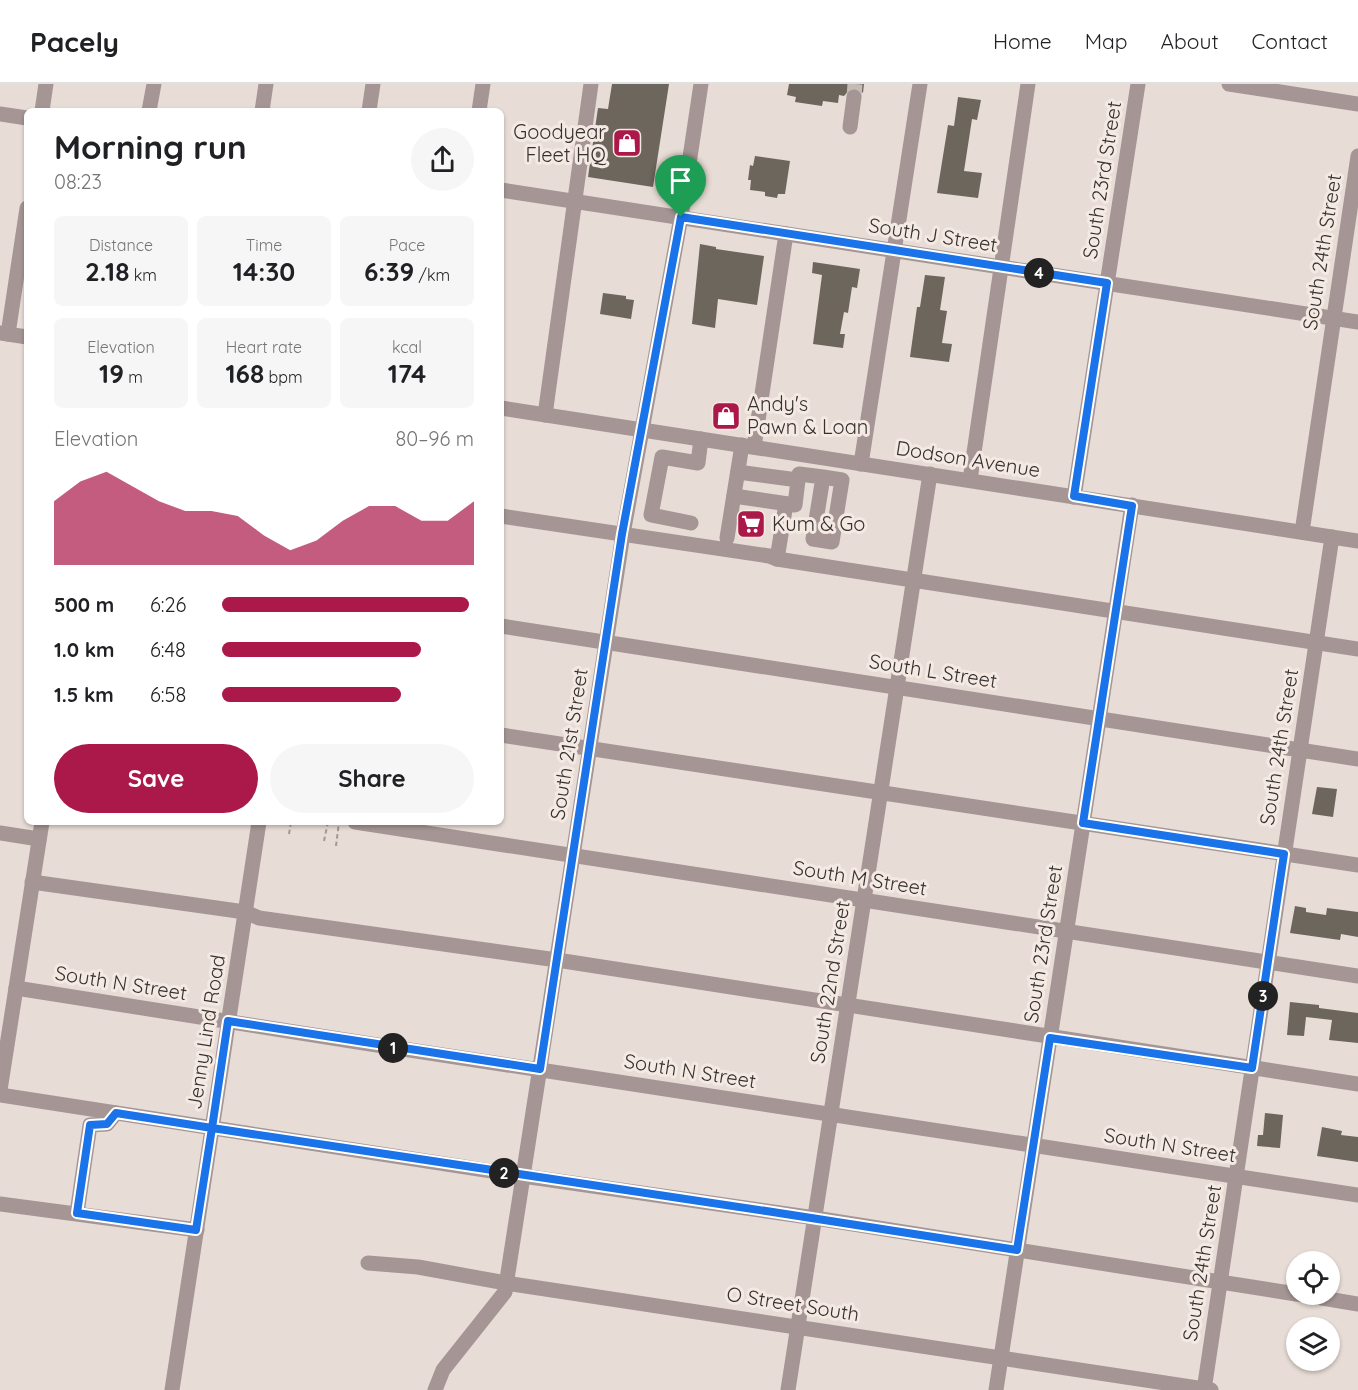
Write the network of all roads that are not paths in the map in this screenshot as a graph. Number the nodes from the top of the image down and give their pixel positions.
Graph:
1 (46, 84) edge
2 (154, 84) edge
3 (266, 84) edge
4 (374, 84) edge
5 (483, 84) edge
6 (591, 84) edge
7 (701, 84) edge
8 (920, 84) edge
9 (1028, 84) edge
10 (1138, 84) edge
11 (1229, 84) edge
12 (854, 97) tunnel mouth
13 (1358, 104) edge
14 (42, 108) edge
15 (150, 108) edge
16 (262, 108) edge
17 (370, 108) edge
18 (479, 108) edge
19 (0, 114) edge
20 (24, 118) edge
21 (850, 127) dead end
22 (1358, 156) edge
23 (504, 190) edge
24 (574, 202) junction
25 (681, 217) junction
26 (24, 224) edge
27 (786, 234) junction
28 (894, 251) junction
29 (1000, 267) junction
30 (1107, 283) junction
31 (1334, 318) junction
32 (1358, 322) edge
33 (4, 334) edge
34 (24, 337) edge
35 (504, 408) edge
36 (546, 415) junction
37 (642, 430) junction
38 (666, 434) junction
39 (701, 439) junction
40 (748, 446) junction
41 (802, 455) junction
42 (662, 457) junction
43 (838, 460) junction
44 (861, 464) junction
45 (738, 471) junction
46 (930, 474) junction
47 (799, 477) junction
48 (970, 480) junction
49 (734, 496) junction
50 (1074, 496) junction
51 (786, 504) junction
52 (1132, 506) junction
53 (627, 509) junction
54 (651, 515) junction
55 (504, 516) edge
56 (691, 523) dead end
57 (1302, 532) junction
58 (622, 534) junction
59 (1332, 537) junction
60 (727, 538) dead end
61 (1358, 541) edge
62 (777, 559) junction
63 (914, 581) junction
64 (1116, 613) junction
65 (504, 626) edge
66 (606, 642) junction
67 (1316, 642) junction
68 (1358, 649) edge
69 (897, 687) junction
70 (1100, 718) junction
71 (504, 735) edge
72 (589, 748) junction
73 (1300, 750) junction
74 (1358, 759) edge
75 (881, 792) junction
76 (1083, 823) junction
77 (41, 825) edge
78 (260, 825) edge
79 (374, 825) edge
80 (0, 833) edge
81 (39, 839) junction
82 (1284, 854) junction
83 (574, 856) junction
84 (1358, 865) edge
85 (32, 882) junction
86 (864, 900) junction
87 (245, 912) junction
88 (1067, 931) junction
89 (557, 960) junction
90 (1268, 962) junction
91 (1358, 976) edge
92 (16, 988) junction
93 (848, 1006) junction
94 (228, 1021) junction
95 (1050, 1038) junction
96 (1252, 1068) junction
97 (540, 1069) junction
98 (1358, 1084) edge
99 (0, 1090) edge
100 (0, 1095) edge
101 (116, 1113) junction
102 (831, 1114) junction
103 (212, 1128) junction
104 (1033, 1145) junction
105 (523, 1176) junction
106 (1236, 1176) junction
107 (1358, 1195) edge
108 (0, 1204) edge
109 (77, 1213) junction
110 (815, 1218) junction
111 (196, 1230) junction
112 (1017, 1250) junction
113 (368, 1263) dead end
114 (1220, 1282) junction
115 (506, 1283) junction
116 (1286, 1292) edge
117 (1340, 1301) edge
118 (1358, 1304) edge
119 (798, 1326) junction
120 (1001, 1358) junction
121 (172, 1390) edge
122 (435, 1390) edge
123 (788, 1390) edge
124 (996, 1390) edge
125 (1206, 1390) edge

1 - 14 street
2 - 15 street
3 - 16 street
4 - 17 street
5 - 18 street
6 - 24 street
7 - 25 street, South 21st Street
8 - 28 street
9 - 29 street
10 - 30 street, South 23rd Street
11 - 13 street
12 - 21 street
19 - 20 street
22 - 31 street, South 24th Street
23 - 24 street, South J Street
24 - 25 street, South J Street
24 - 36 street
25 - 27 street, South J Street
25 - 37 street, South 21st Street
26 - 33 street
27 - 28 street, South J Street
27 - 40 street
28 - 29 street, South J Street
28 - 44 street
29 - 30 street, South J Street
29 - 48 street
30 - 31 street, South J Street
30 - 50 street, South 23rd Street
31 - 32 street, South J Street
31 - 57 street, South 24th Street
33 - 34 street
35 - 36 street, Dodson Avenue
36 - 37 street, Dodson Avenue
37 - 38 street, Dodson Avenue
37 - 53 street, South 21st Street
38 - 39 street, Dodson Avenue
38 - 42 street
39 - 40 street, Dodson Avenue
39 - 42 street
40 - 41 street, Dodson Avenue
40 - 45 street
41 - 43 street, Dodson Avenue
41 - 47 street
42 - 54 street
43 - 44 street, Dodson Avenue
43 - 47 street
44 - 46 street, Dodson Avenue
45 - 47 street
45 - 49 street
46 - 48 street, Dodson Avenue
46 - 63 street, South 22nd Street
47 - 51 street
48 - 50 street, Dodson Avenue
49 - 51 street
49 - 60 street
50 - 52 street, Dodson Avenue
51 - 62 street
52 - 57 street, Dodson Avenue
52 - 64 street, South 23rd Street
53 - 54 street
53 - 58 street, South 21st Street
54 - 56 street
55 - 58 street
57 - 59 street, Dodson Avenue
58 - 62 street
58 - 66 street, South 21st Street
59 - 61 street, Dodson Avenue
59 - 67 street, South 24th Street
62 - 63 street
63 - 64 street
63 - 69 street, South 22nd Street
64 - 67 street
64 - 70 street, South 23rd Street
65 - 66 street, South L Street
66 - 69 street, South L Street
66 - 72 street, South 21st Street
67 - 68 street
67 - 73 street, South 24th Street
69 - 70 street, South L Street
69 - 75 street, South 22nd Street
70 - 73 street, South L Street
70 - 76 street, South 23rd Street
71 - 72 street
72 - 75 street
72 - 83 street, South 21st Street
73 - 74 street, South L Street
73 - 82 street, South 24th Street
75 - 76 street
75 - 86 street, South 22nd Street
76 - 82 street
76 - 88 street, South 23rd Street
77 - 81 street
78 - 87 street, Jenny Lind Road
79 - 83 street, South M Street
80 - 81 street
81 - 85 street
82 - 84 street
82 - 90 street, South 24th Street
83 - 86 street, South M Street
83 - 89 street, South 21st Street
85 - 87 street
85 - 92 street
86 - 88 street, South M Street
86 - 93 street, South 22nd Street
87 - 89 street
87 - 94 street, Jenny Lind Road
88 - 90 street, South M Street
88 - 95 street, South 23rd Street
89 - 93 street
89 - 97 street, South 21st Street
90 - 91 street, South M Street
90 - 96 street, South 24th Street
92 - 94 street, South N Street
92 - 99 street
93 - 95 street
93 - 102 street, South 22nd Street
94 - 97 street, South N Street
94 - 103 street, Jenny Lind Road
95 - 96 street
95 - 104 street, South 23rd Street
96 - 98 street
96 - 106 street, South 24th Street
97 - 102 street, South N Street
97 - 105 street, South 21st Street
100 - 101 street
101 - 103 street
101 - 109 street
102 - 104 street, South N Street
102 - 110 street, South 22nd Street
103 - 105 street
103 - 111 street, Jenny Lind Road
104 - 106 street, South N Street
104 - 112 street, South 23rd Street
105 - 110 street
105 - 115 street, South 21st Street
106 - 107 street, South N Street
106 - 114 street, South 24th Street
108 - 109 street
109 - 111 street
110 - 112 street
110 - 119 street, South 22nd Street
111 - 121 street, Jenny Lind Road
112 - 114 street
112 - 120 street, South 23rd Street
113 - 115 street, O Street South
114 - 116 street
114 - 125 street, South 24th Street
115 - 119 street, O Street South
115 - 122 street, South 21st Street
117 - 118 street
119 - 120 street, O Street South
119 - 123 street, South 22nd Street
120 - 124 street, South 23rd Street
120 - 125 street, O Street South

